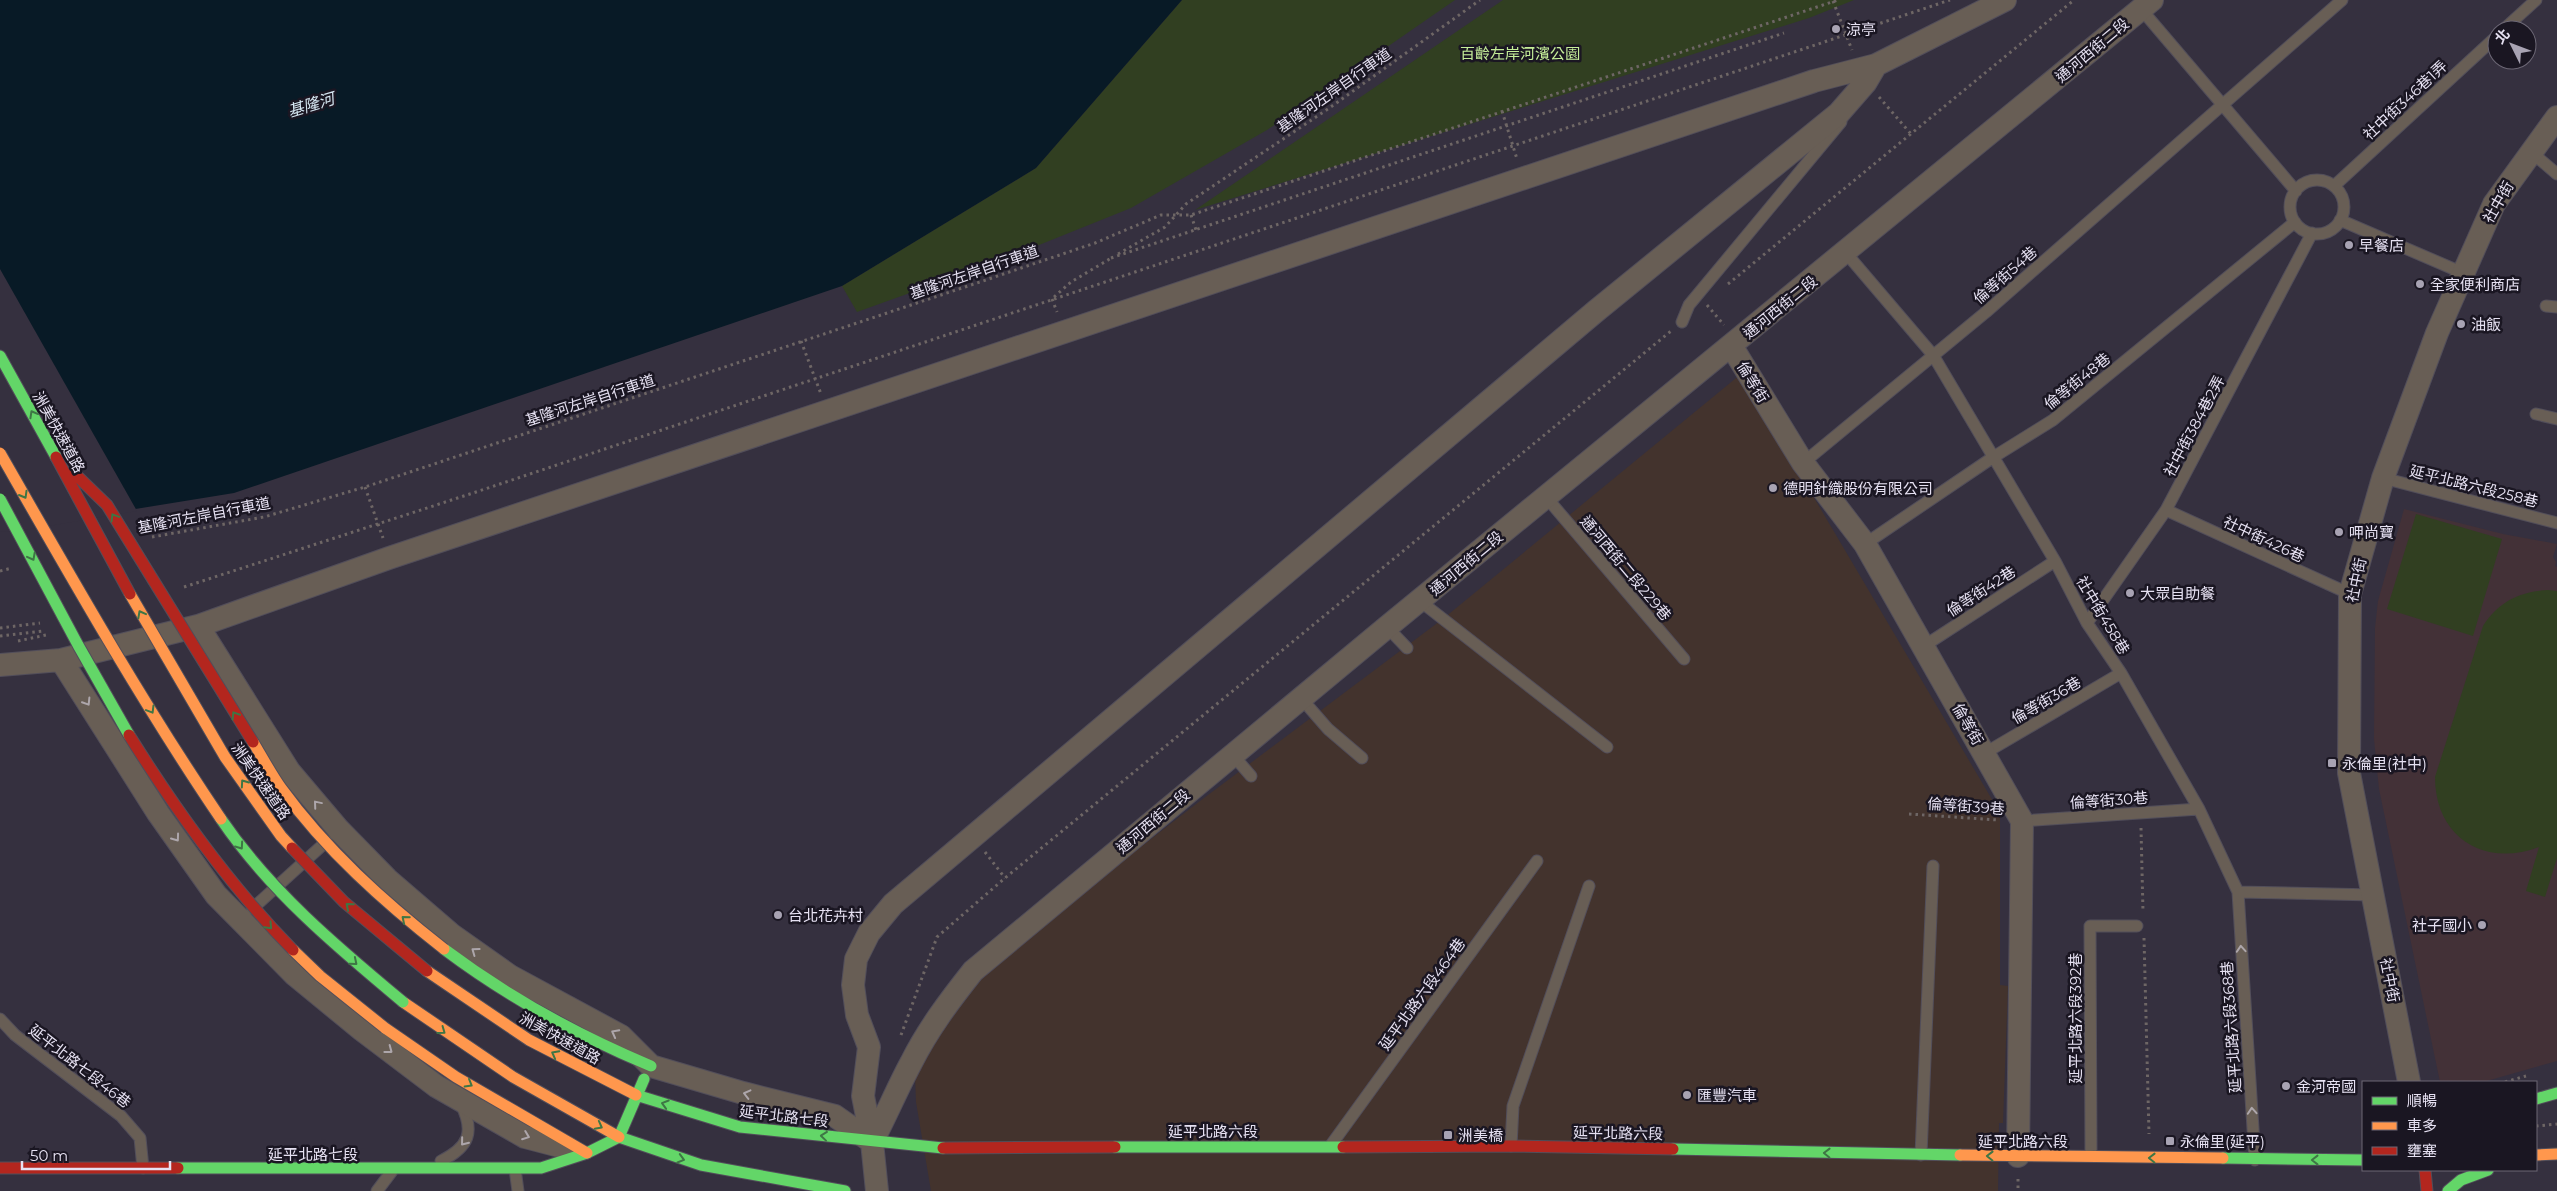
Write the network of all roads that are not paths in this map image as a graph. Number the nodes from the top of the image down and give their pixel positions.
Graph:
1 (2005, 0) edge
2 (2342, 0) edge
3 (2536, 0) edge
4 (2147, 4) edge
5 (2514, 20) edge
6 (2487, 45) edge
7 (1871, 74) junction
8 (2222, 104) junction
9 (1839, 113) junction
10 (2557, 117) edge
11 (2530, 151) junction
12 (2557, 174) edge
13 (2334, 186) junction
14 (2296, 191) junction
15 (2340, 220) junction
16 (2295, 222) junction
17 (2312, 233) junction
18 (1846, 253) junction
19 (2464, 273) junction
20 (1682, 322) road end
21 (1732, 347) junction
22 (1933, 355) junction
23 (0, 356) edge
24 (2536, 414) dead end
25 (2557, 419) edge
26 (0, 453) edge
27 (56, 457) junction
28 (1992, 458) junction
29 (1804, 463) junction
30 (2383, 478) junction
31 (1546, 497) junction
32 (0, 499) edge
33 (2166, 510) junction
34 (2557, 523) edge
35 (1865, 544) junction
36 (2055, 561) junction
37 (2350, 594) junction
38 (1420, 601) junction
39 (2087, 623) junction
40 (198, 626) junction
41 (1387, 627) junction
42 (1924, 646) junction
43 (1407, 648) dead end
44 (1684, 659) dead end
45 (61, 660) junction
46 (0, 665) edge
47 (2121, 673) junction
48 (1301, 698) junction
49 (1607, 747) dead end
50 (1985, 753) junction
51 (1232, 754) junction
52 (1362, 758) dead end
53 (1251, 776) dead end
54 (2199, 809) junction
55 (2022, 821) junction
56 (339, 830) junction
57 (1536, 861) dead end
58 (1933, 866) dead end
59 (1590, 886) dead end
60 (2238, 892) junction
61 (2374, 895) junction
62 (240, 920) junction
63 (2142, 926) road end
64 (0, 1019) edge
65 (651, 1066) junction
66 (2409, 1081) edge
67 (2557, 1094) edge
68 (636, 1095) junction
69 (458, 1098) junction
70 (2537, 1100) edge
71 (619, 1137) junction
72 (872, 1142) junction
73 (1331, 1145) junction
74 (1511, 1146) junction
75 (587, 1153) junction
76 (2557, 1154) edge
77 (1921, 1155) junction
78 (2537, 1155) edge
79 (2018, 1156) junction
80 (2091, 1156) junction
81 (2255, 1160) junction
82 (2362, 1160) edge
83 (0, 1168) edge
84 (143, 1168) junction
85 (394, 1169) junction
86 (424, 1169) junction
87 (515, 1169) junction
88 (2425, 1171) edge
89 (2485, 1171) edge
90 (377, 1191) edge
91 (518, 1191) edge
92 (845, 1191) edge
93 (877, 1191) edge
94 (2427, 1191) edge
95 (2448, 1191) edge

1 - 7 street
2 - 8 lane, 倫等街54巷
3 - 5 lane
4 - 8 lane
4 - 18 street, 通河西街二段
6 - 13 lane, 社中街346巷1弄
7 - 9 street
7 - 40 street
8 - 14 lane
8 - 22 lane, 倫等街54巷
9 - 20 lane
9 - 72 street
10 - 11 street, 社中街
11 - 12 lane
11 - 19 street, 社中街
13 - 14 lane
13 - 15 lane
14 - 16 lane
15 - 17 lane
15 - 19 lane
16 - 17 lane
16 - 28 lane, 倫等街48巷
17 - 33 lane, 社中街384巷2弄
18 - 21 street, 通河西街二段
18 - 22 lane, 社中街458巷
19 - 30 street, 社中街
21 - 29 street, 倫等街
21 - 31 street, 通河西街二段
22 - 28 lane, 社中街458巷
22 - 29 lane, 倫等街54巷
27 -> 23 main road, 洲美快速道路
24 - 25 lane
26 -> 71 main road, bridge
65 -> 27 main road, bridge
68 -> 27 main road, 洲美快速道路, bridge
28 - 35 lane, 倫等街48巷
28 - 36 lane, 社中街458巷
29 - 35 street, 倫等街
30 - 34 lane, 延平北路六段258巷
30 - 37 street, 社中街
31 - 38 street, 通河西街二段
31 - 44 lane, 通河西街二段229巷
32 -> 75 main road, bridge
33 - 37 lane, 社中街426巷
33 - 39 lane, 社中街384巷2弄
35 - 42 street, 倫等街
36 - 39 lane, 社中街458巷
36 - 42 lane, 倫等街42巷
37 - 61 street, 社中街
38 - 41 street, 通河西街二段
38 - 49 lane
39 - 47 lane, 社中街458巷
40 - 45 street
56 -> 40 street
41 - 43 lane
41 - 48 street, 通河西街二段
42 - 50 street, 倫等街
45 - 46 street
45 -> 62 street
47 - 50 lane, 倫等街36巷
47 - 54 lane, 社中街458巷
48 - 51 street, 通河西街二段
48 - 52 lane
50 - 55 street, 倫等街
51 - 53 lane
51 - 72 street, 通河西街二段
54 - 55 lane, 倫等街30巷
54 - 60 lane, 社中街458巷
55 - 79 street, 倫等街
56 - 62 lane
65 -> 56 street
57 - 73 lane, 延平北路六段464巷
58 - 77 lane
59 - 74 lane
60 - 61 lane
81 -> 60 lane, 延平北路六段368巷
61 - 66 street, 社中街
62 -> 69 street
63 - 80 lane, 延平北路六段392巷
64 - 84 lane, 延平北路七段46巷
65 - 68 main road
72 -> 65 street
67 - 70 main road
68 - 71 main road
72 -> 68 main road, 延平北路七段
69 -> 75 street
69 -> 86 lane
71 - 75 main road, 延平北路七段
71 -> 92 main road
72 - 73 main road, 延平北路六段
72 - 93 street
73 - 74 main road, 延平北路六段
77 -> 74 main road, 延平北路六段
75 - 87 main road, 延平北路七段
76 - 78 main road
79 -> 77 main road, 延平北路六段
79 - 80 main road, 延平北路六段
81 -> 80 main road, 延平北路六段
82 -> 81 main road, 延平北路六段
83 - 84 main road, 延平北路七段
84 - 85 main road, 延平北路七段
85 - 86 main road, 延平北路七段
85 - 90 lane
86 - 87 main road, 延平北路七段
87 - 91 lane
88 - 94 main road
89 - 95 main road

